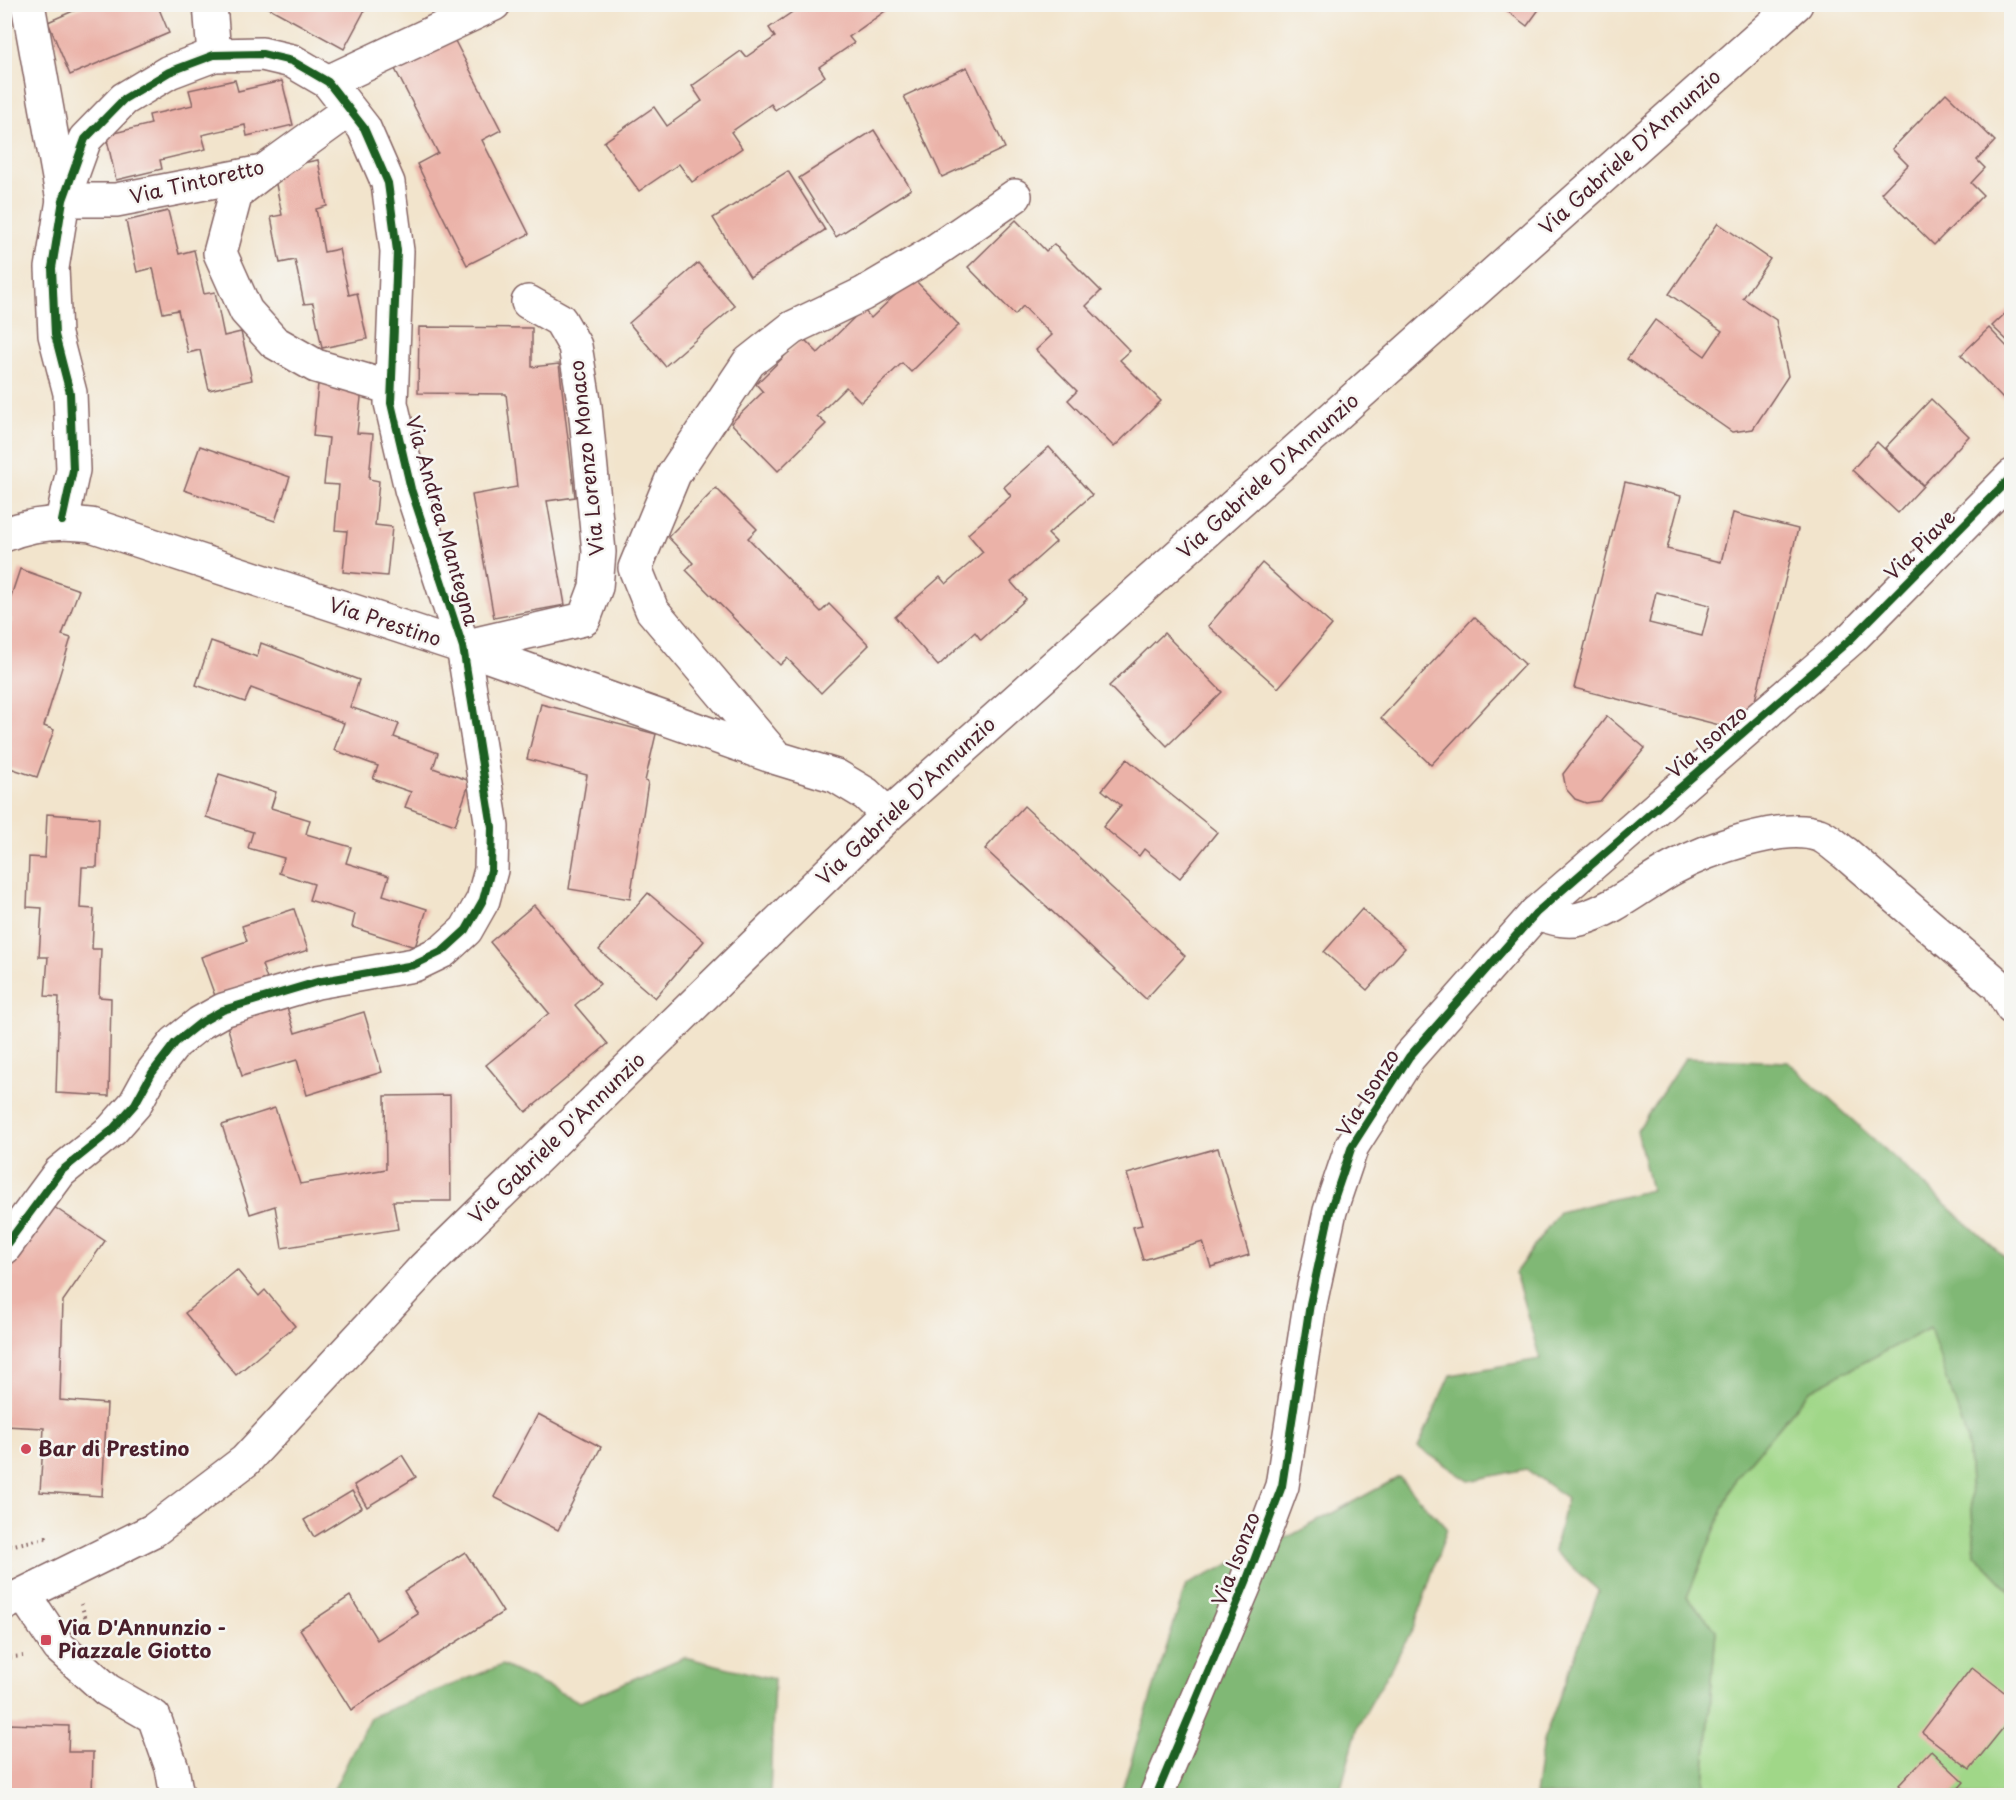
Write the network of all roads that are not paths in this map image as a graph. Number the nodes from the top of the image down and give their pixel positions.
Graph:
1 (28, 4) edge
2 (210, 4) edge
3 (494, 4) edge
4 (1796, 4) edge
5 (214, 55) junction
6 (328, 82) junction
7 (349, 110) junction
8 (262, 172) junction
9 (1015, 196) dead end
10 (63, 200) junction
11 (528, 302) dead end
12 (391, 388) junction
13 (2012, 476) edge
14 (62, 521) junction
15 (4, 535) edge
16 (1852, 638) joint
17 (463, 647) junction
18 (777, 758) junction
19 (888, 815) junction
20 (1536, 913) junction
21 (2012, 1008) edge
22 (4, 1248) edge
23 (11, 1600) edge
24 (177, 1796) edge
25 (1156, 1796) edge

1 - 10 street, Via Andrea Mantegna
2 - 5 street
3 - 6 street
4 - 19 street, Via Gabriele D'Annunzio
5 - 6 street, Via Andrea Mantegna
5 - 10 street, Via Andrea Mantegna
6 - 7 street, Via Andrea Mantegna
7 - 8 street, Via Tintoretto
7 - 12 street, Via Andrea Mantegna
8 - 10 street, Via Tintoretto
8 - 12 street
9 - 18 street
10 - 14 street, Via Andrea Mantegna
11 - 17 street, Via Lorenzo Monaco
12 - 17 street, Via Andrea Mantegna
13 - 16 street, Via Piave
14 - 15 street, Via Prestino
14 - 17 street, Via Prestino
16 - 20 street, Via Isonzo
17 - 18 street, Via Prestino
17 - 22 street, Via Andrea Mantegna
18 - 19 street, Via Prestino
19 - 23 street, Via Gabriele D'Annunzio
20 - 21 street
20 - 25 street, Via Isonzo
23 - 24 street

